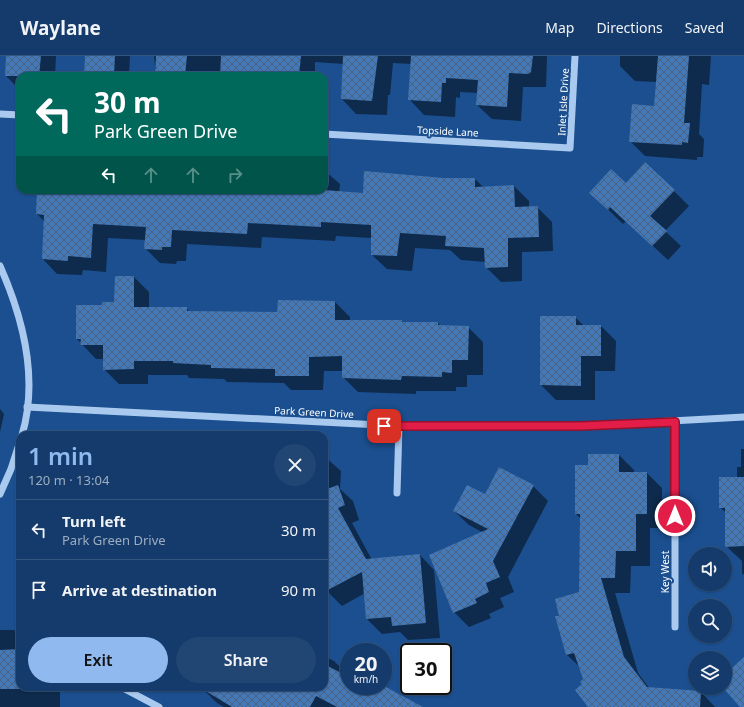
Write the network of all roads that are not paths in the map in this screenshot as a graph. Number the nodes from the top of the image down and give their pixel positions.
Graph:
1 (576, 56) edge
2 (0, 114) edge
3 (16, 115) edge
4 (328, 134) edge
5 (570, 148) joint
6 (0, 266) edge
7 (27, 407) junction
8 (744, 417) edge
9 (675, 422) junction
10 (399, 426) junction
11 (23, 431) edge
12 (16, 453) edge
13 (397, 493) dead end
14 (0, 494) edge
15 (675, 626) dead end
16 (129, 691) edge
17 (159, 707) edge

1 - 5 street, Inlet Isle Drive
2 - 3 street
4 - 5 street, Topside Lane
6 - 7 street
7 - 10 street, Park Green Drive
7 - 11 street
8 - 9 street, Park Green Drive
9 - 10 street, Park Green Drive
9 - 15 street, Key West
10 - 13 street
12 - 14 street
16 - 17 street

